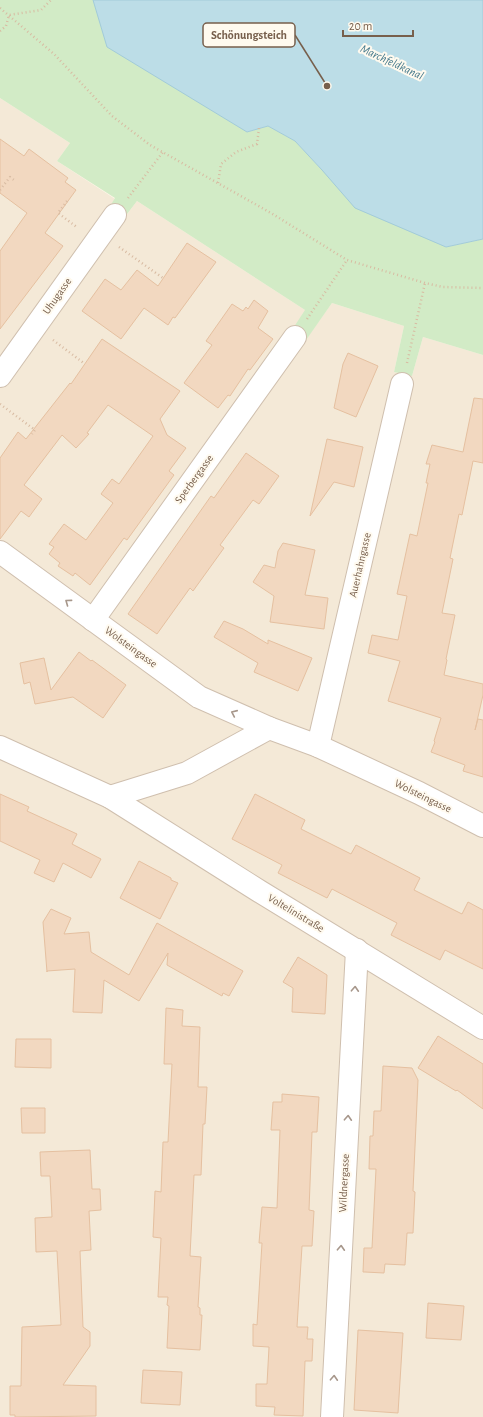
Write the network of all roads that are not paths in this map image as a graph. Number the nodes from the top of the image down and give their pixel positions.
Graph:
1 (115, 215) road end
2 (295, 337) road end
3 (0, 376) edge
4 (402, 384) road end
5 (0, 552) edge
6 (93, 620) junction
7 (269, 728) junction
8 (318, 746) junction
9 (0, 747) edge
10 (110, 797) junction
11 (483, 826) edge
12 (357, 950) junction
13 (483, 1028) edge
14 (332, 1417) edge

1 - 3 street, Uhugasse
2 - 6 street, Sperbergasse
4 - 8 street, Auerhahngasse
6 -> 5 street, Wolsteingasse
7 -> 6 street, Wolsteingasse
7 - 8 street
7 - 10 street
8 - 11 street, Wolsteingasse
9 - 10 street, Voltelinistraße
10 - 12 street, Voltelinistraße
12 - 13 street, Voltelinistraße
14 -> 12 street, Wildnergasse

